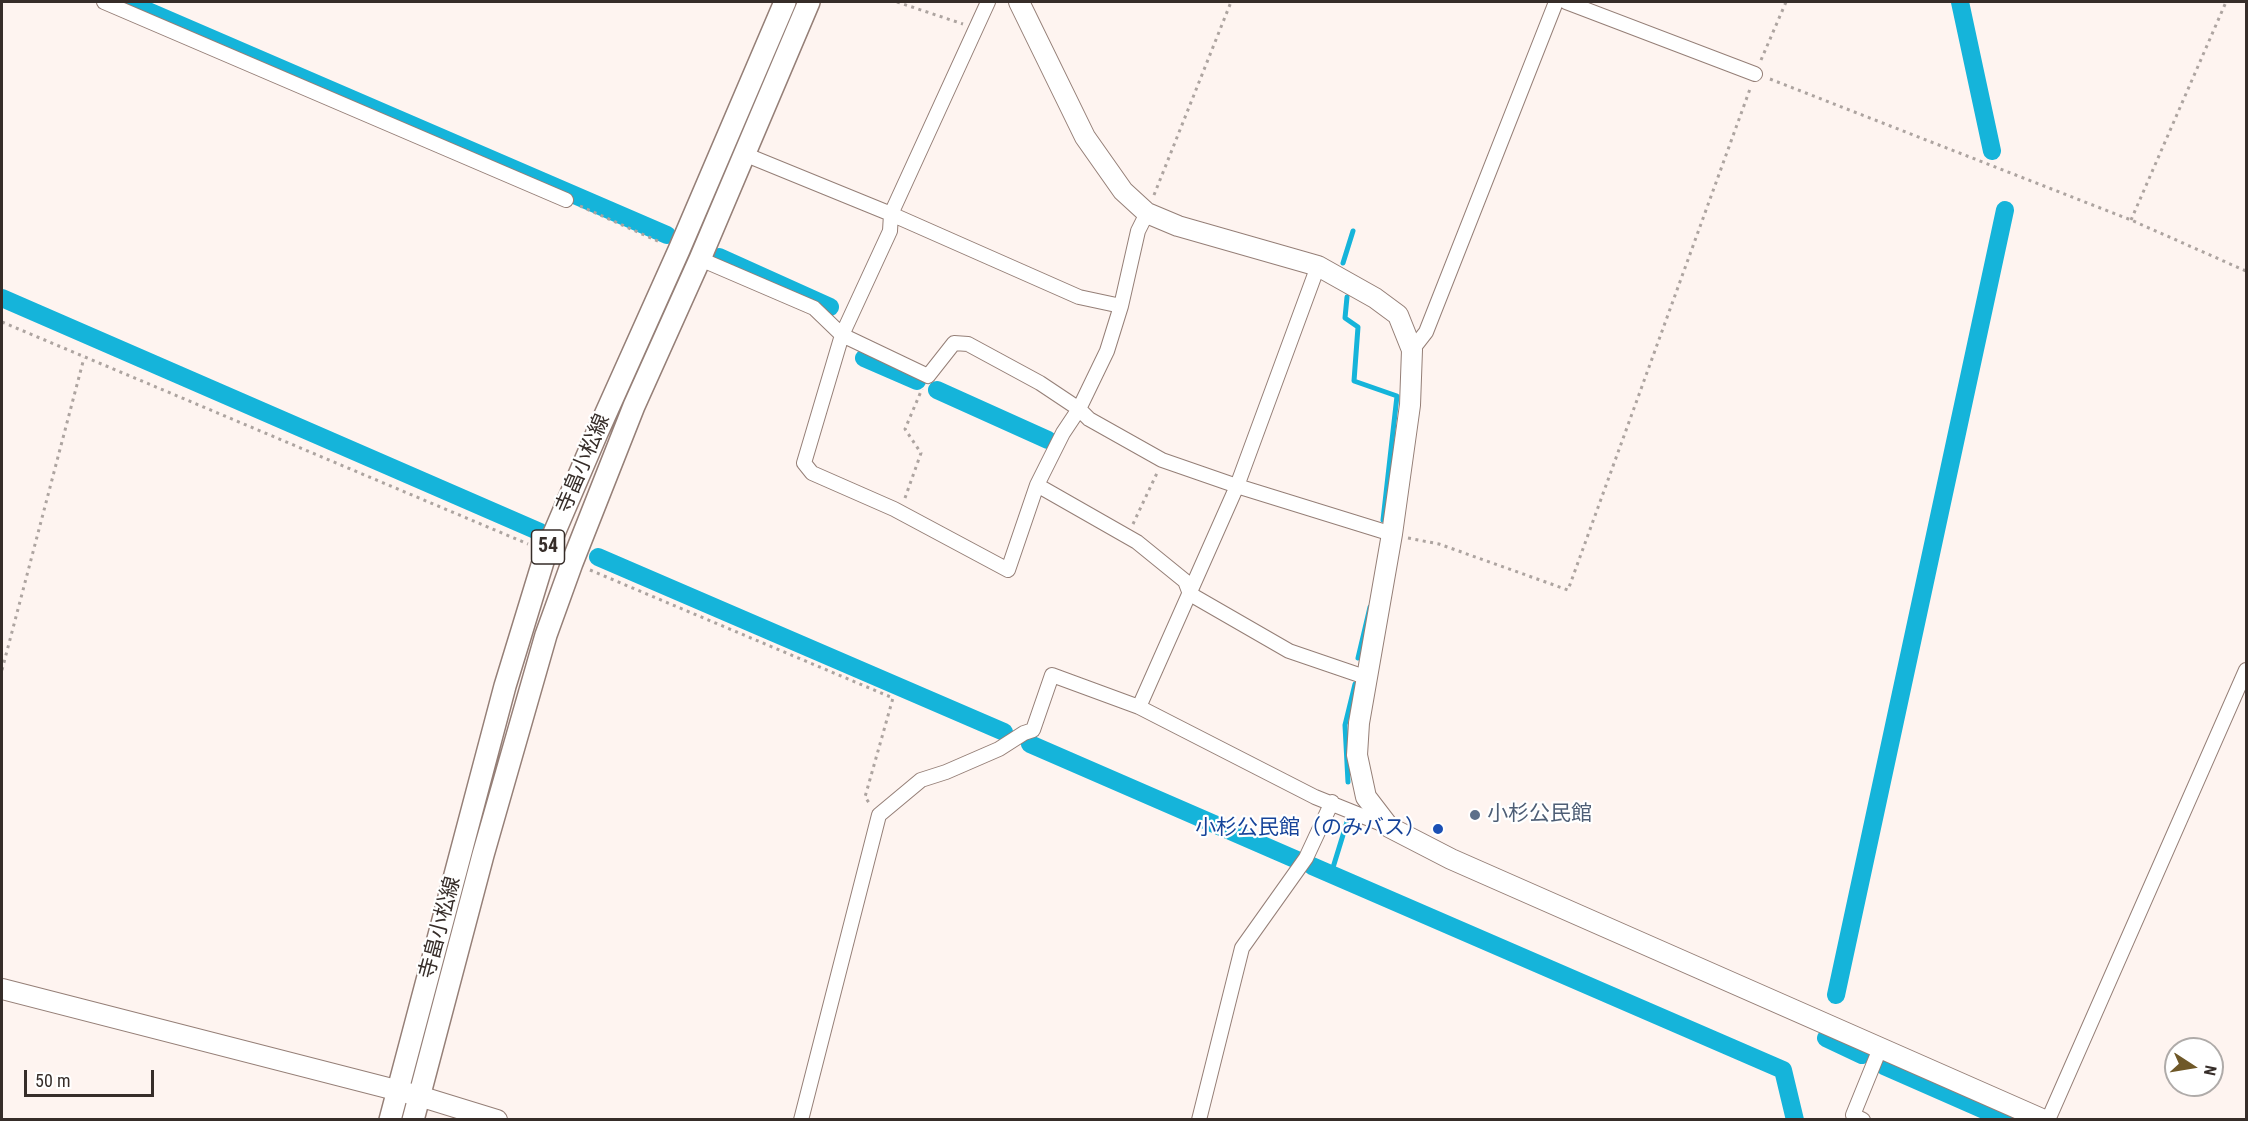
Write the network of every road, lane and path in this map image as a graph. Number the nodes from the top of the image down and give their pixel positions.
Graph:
1 (104, 2) edge
2 (784, 2) edge
3 (808, 2) edge
4 (897, 2) edge
5 (988, 2) edge
6 (1019, 2) edge
7 (1231, 2) edge
8 (1557, 2) edge
9 (1566, 2) edge
10 (1786, 2) edge
11 (2226, 2) edge
12 (976, 28) junction
13 (1755, 74) junction
14 (744, 154) junction
15 (566, 200) joint
16 (1147, 213) junction
17 (891, 214) junction
18 (2131, 220) junction
19 (679, 250) junction
20 (700, 259) junction
21 (1318, 266) junction
22 (2247, 272) edge
23 (1121, 306) junction
24 (2, 322) edge
25 (842, 335) junction
26 (1412, 350) junction
27 (84, 358) junction
28 (928, 376) junction
29 (1079, 409) junction
30 (1162, 460) junction
31 (1037, 485) junction
32 (1237, 486) junction
33 (900, 512) junction
34 (1392, 534) junction
35 (1127, 537) junction
36 (546, 552) junction
37 (572, 562) junction
38 (1190, 594) junction
39 (2, 670) edge
40 (2247, 670) edge
41 (1368, 678) junction
42 (1139, 707) junction
43 (1332, 802) junction
44 (879, 815) junction
45 (1389, 827) junction
46 (2, 989) edge
47 (1881, 1046) junction
48 (397, 1091) junction
49 (419, 1096) junction
50 (390, 1119) edge
51 (412, 1119) edge
52 (497, 1119) edge
53 (801, 1119) edge
54 (1199, 1119) edge
55 (1863, 1119) edge
56 (2046, 1119) edge

1 - 15 street
2 - 19 main road, 寺畠小松線 / 54
3 - 14 main road, 寺畠小松線 / 54
4 - 12 path
5 - 12 street
6 - 16 street
7 - 16 path
8 - 26 street
9 - 13 street
10 - 13 path
11 - 18 path
12 - 17 street
13 - 18 path
13 - 34 path
14 - 17 street
14 - 20 main road, 寺畠小松線 / 54
15 - 19 path
16 - 21 street
16 - 23 street
17 - 23 street
17 - 25 street
18 - 22 path
19 - 36 main road, 寺畠小松線 / 54
20 - 25 street
20 - 37 main road, 寺畠小松線 / 54
21 - 26 street
21 - 32 street
23 - 29 street
24 - 27 path
25 - 28 street
25 - 33 street
26 - 34 street
27 - 36 path
27 - 39 path
28 - 29 street
28 - 33 path
29 - 30 street
29 - 31 street
30 - 32 street
30 - 35 path
31 - 33 street
31 - 35 street
32 - 34 street
32 - 38 street
34 - 41 street
35 - 38 street
36 - 48 main road, 寺畠小松線 / 54
37 - 44 path
37 - 49 main road, 寺畠小松線 / 54
38 - 41 street
38 - 42 street
40 - 56 street
41 - 45 street
42 - 43 street
42 - 44 street
43 - 45 street
43 - 54 street
44 - 53 street
45 - 47 street
46 - 48 street
47 - 55 street
47 - 56 street
48 - 49 street
48 - 50 main road, 寺畠小松線 / 54
49 - 51 main road, 寺畠小松線 / 54
49 - 52 street

